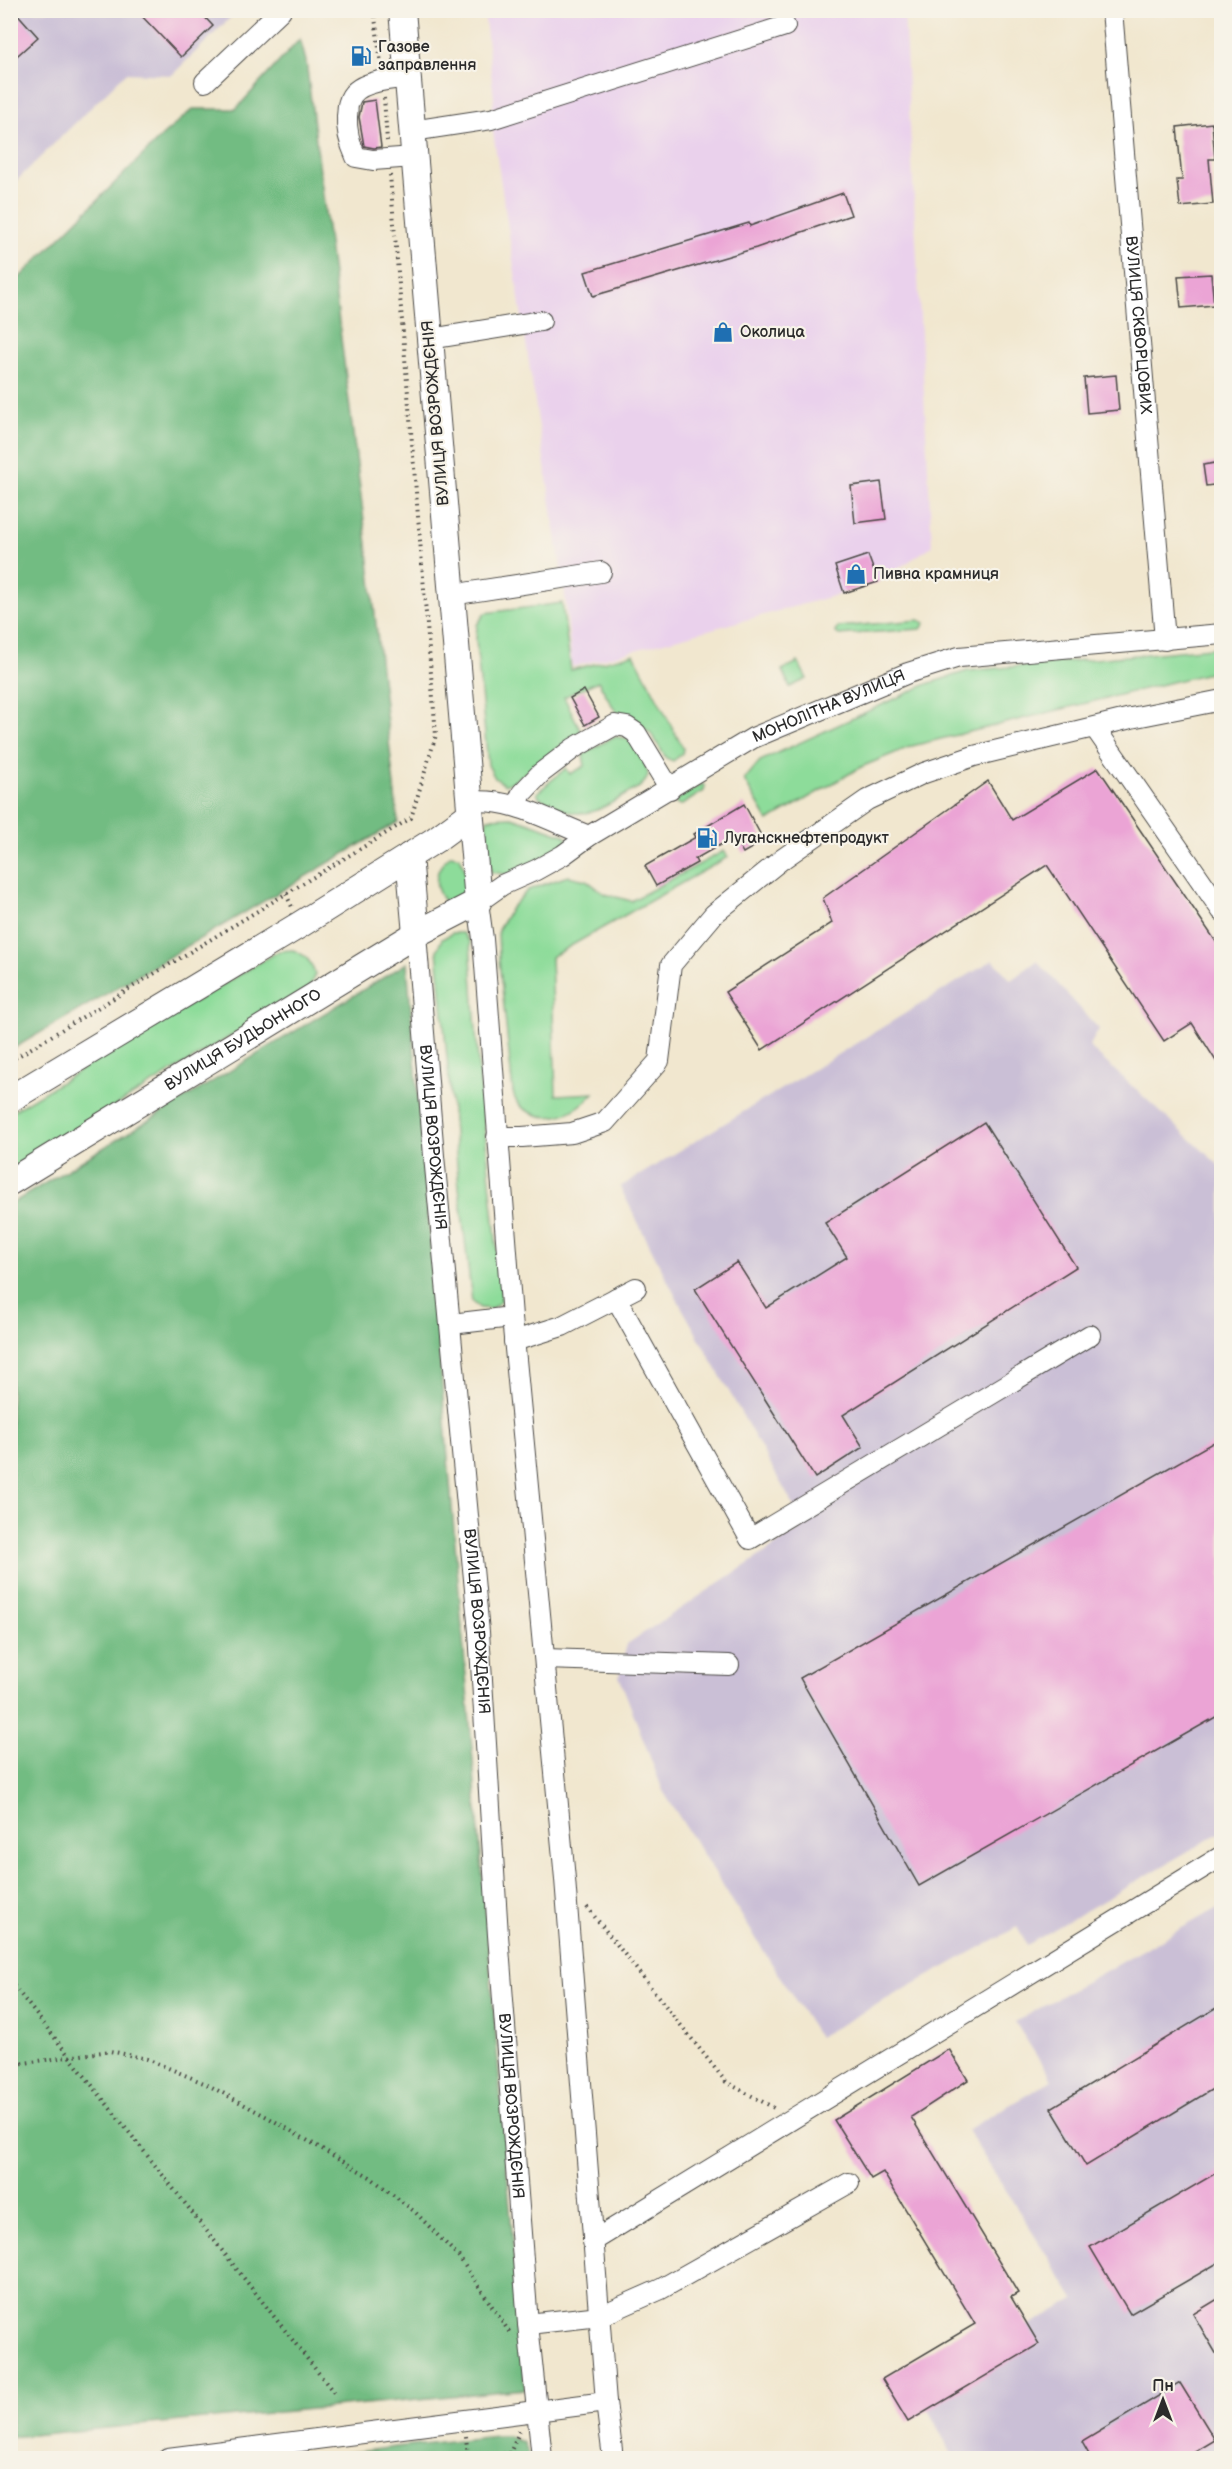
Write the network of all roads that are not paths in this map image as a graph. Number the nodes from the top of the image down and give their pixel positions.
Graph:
1 (281, 10) edge
2 (402, 10) edge
3 (1112, 10) edge
4 (784, 26) dead end
5 (395, 79) junction
6 (205, 82) dead end
7 (412, 131) junction
8 (414, 157) junction
9 (541, 321) dead end
10 (430, 339) junction
11 (601, 572) dead end
12 (451, 595) junction
13 (1221, 634) edge
14 (1165, 640) junction
15 (1221, 700) edge
16 (1095, 728) junction
17 (670, 789) junction
18 (516, 806) junction
19 (469, 809) junction
20 (590, 836) junction
21 (409, 856) junction
22 (478, 902) junction
23 (1221, 910) edge
24 (416, 934) junction
25 (10, 1100) edge
26 (497, 1137) junction
27 (10, 1182) edge
28 (636, 1288) dead end
29 (616, 1298) junction
30 (512, 1317) junction
31 (451, 1324) junction
32 (1090, 1335) dead end
33 (514, 1341) junction
34 (545, 1659) junction
35 (729, 1665) dead end
36 (1221, 1856) edge
37 (849, 2183) dead end
38 (593, 2241) junction
39 (600, 2316) junction
40 (528, 2324) junction
41 (606, 2402) junction
42 (529, 2411) junction
43 (168, 2458) edge
44 (542, 2458) edge
45 (613, 2458) edge

1 - 6 street
2 - 5 main road, ВУЛИЦЯ ВОЗРОЖДЄНІЯ
3 - 14 street, ВУЛИЦЯ СКВОРЦОВИХ
4 - 7 street
5 - 7 main road, ВУЛИЦЯ ВОЗРОЖДЄНІЯ
5 - 8 street
7 - 8 main road, ВУЛИЦЯ ВОЗРОЖДЄНІЯ
8 - 10 main road, ВУЛИЦЯ ВОЗРОЖДЄНІЯ
9 - 10 street
10 - 12 main road, ВУЛИЦЯ ВОЗРОЖДЄНІЯ
11 - 12 street
12 - 19 main road, ВУЛИЦЯ ВОЗРОЖДЄНІЯ
13 - 14 street, МОНОЛІТНА ВУЛИЦЯ
14 - 17 street, МОНОЛІТНА ВУЛИЦЯ
15 - 16 street
16 - 23 street
16 - 26 street
17 - 18 street
17 - 20 street, МОНОЛІТНА ВУЛИЦЯ
18 - 19 street
18 - 20 street
19 - 21 main road
19 - 22 main road, ВУЛИЦЯ ВОЗРОЖДЄНІЯ
20 - 22 street, МОНОЛІТНА ВУЛИЦЯ
21 - 24 main road, ВУЛИЦЯ ВОЗРОЖДЄНІЯ
21 - 25 main road
22 - 24 main road, ВУЛИЦЯ БУДЬОННОГО
22 - 26 street, ВУЛИЦЯ ВОЗРОЖДЄНІЯ
24 - 27 main road, ВУЛИЦЯ БУДЬОННОГО
24 - 31 street, ВУЛИЦЯ ВОЗРОЖДЄНІЯ
26 - 30 street, ВУЛИЦЯ ВОЗРОЖДЄНІЯ
28 - 29 street
29 - 32 street
29 - 33 street
30 - 31 street
30 - 33 street, ВУЛИЦЯ ВОЗРОЖДЄНІЯ
31 - 40 street, ВУЛИЦЯ ВОЗРОЖДЄНІЯ
33 - 34 street, ВУЛИЦЯ ВОЗРОЖДЄНІЯ
34 - 35 street
34 - 38 street, ВУЛИЦЯ ВОЗРОЖДЄНІЯ
36 - 38 street
37 - 39 street
38 - 39 street, ВУЛИЦЯ ВОЗРОЖДЄНІЯ
39 - 40 street
39 - 41 street, ВУЛИЦЯ ВОЗРОЖДЄНІЯ
40 - 42 street, ВУЛИЦЯ ВОЗРОЖДЄНІЯ
41 - 42 street
41 - 45 street, ВУЛИЦЯ ВОЗРОЖДЄНІЯ
42 - 43 street
42 - 44 street, ВУЛИЦЯ ВОЗРОЖДЄНІЯ

